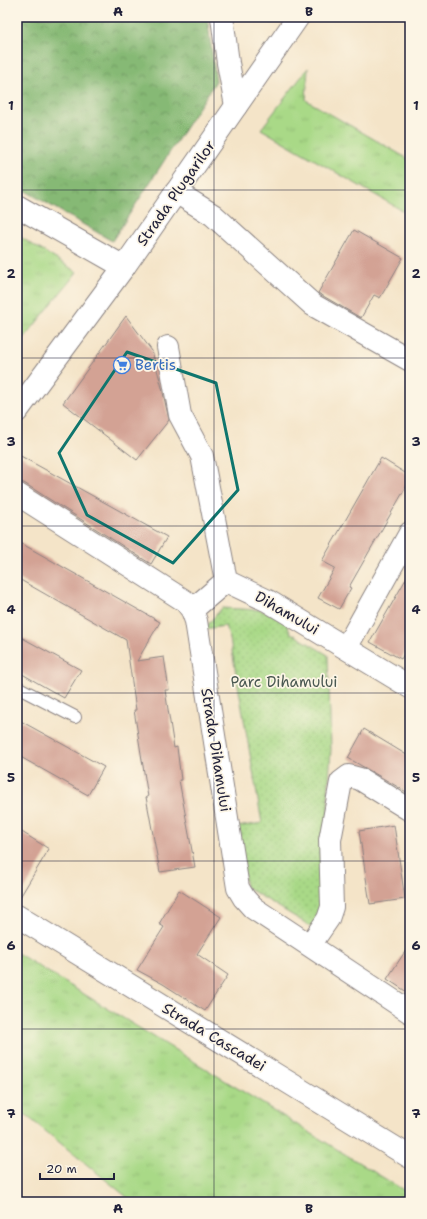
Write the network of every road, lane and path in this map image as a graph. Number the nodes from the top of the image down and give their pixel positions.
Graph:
1 (222, 17) edge
2 (298, 17) edge
3 (236, 106) junction
4 (176, 192) junction
5 (17, 206) edge
6 (124, 267) junction
7 (168, 347) dead end
8 (410, 360) edge
9 (17, 411) edge
10 (17, 494) edge
11 (410, 533) edge
12 (226, 581) junction
13 (192, 610) junction
14 (346, 648) junction
15 (17, 687) edge
16 (410, 687) edge
17 (75, 717) dead end
18 (410, 810) edge
19 (17, 916) edge
20 (310, 945) junction
21 (410, 1012) edge
22 (410, 1157) edge

1 - 3 street
2 - 3 street, Strada Plugarilor
3 - 4 street, Strada Plugarilor
4 - 6 street, Strada Plugarilor
4 - 8 street
5 - 6 street
6 - 9 street, Strada Plugarilor
7 - 12 street
10 - 13 street, Strada Dihamului
11 - 14 street
12 - 13 street
12 - 14 street, Dihamului
13 - 20 street, Strada Dihamului
14 - 16 street, Dihamului
15 - 17 lane
18 - 20 street
19 - 22 street, Strada Cascadei
20 - 21 street, Strada Dihamului

